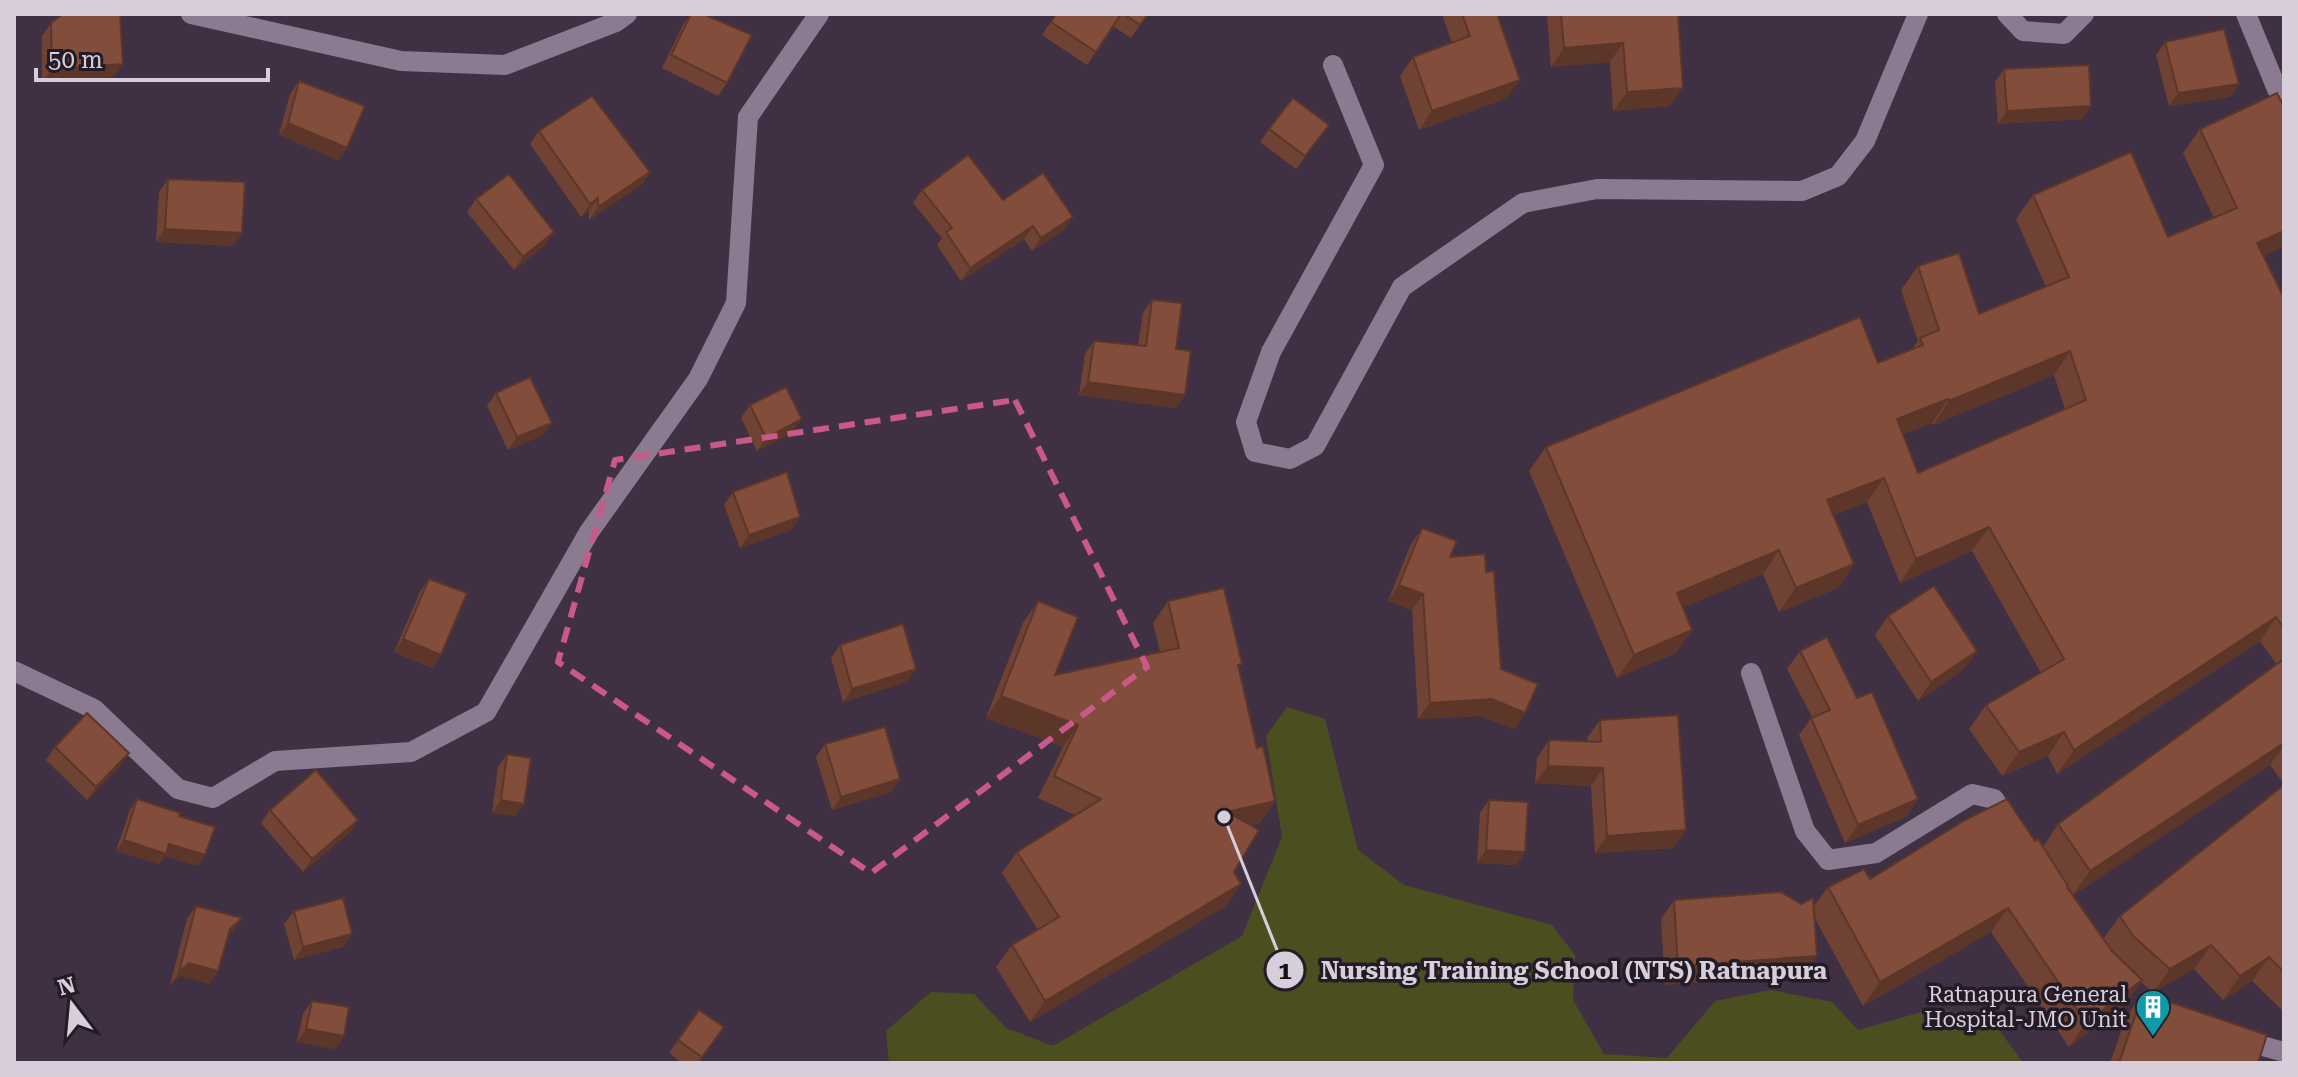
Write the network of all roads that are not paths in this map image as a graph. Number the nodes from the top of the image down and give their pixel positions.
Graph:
1 (191, 14) edge
2 (627, 14) edge
3 (819, 14) edge
4 (1918, 14) edge
5 (2007, 14) edge
6 (2084, 14) edge
7 (2246, 14) edge
8 (1333, 65) dead end
9 (2284, 106) edge
10 (14, 671) edge
11 (1751, 673) dead end
12 (2020, 838) edge
13 (2213, 1032) edge
14 (2284, 1052) edge

1 - 2 street
3 - 10 street
4 - 8 street
5 - 6 street
7 - 9 street
11 - 12 street
13 - 14 street

